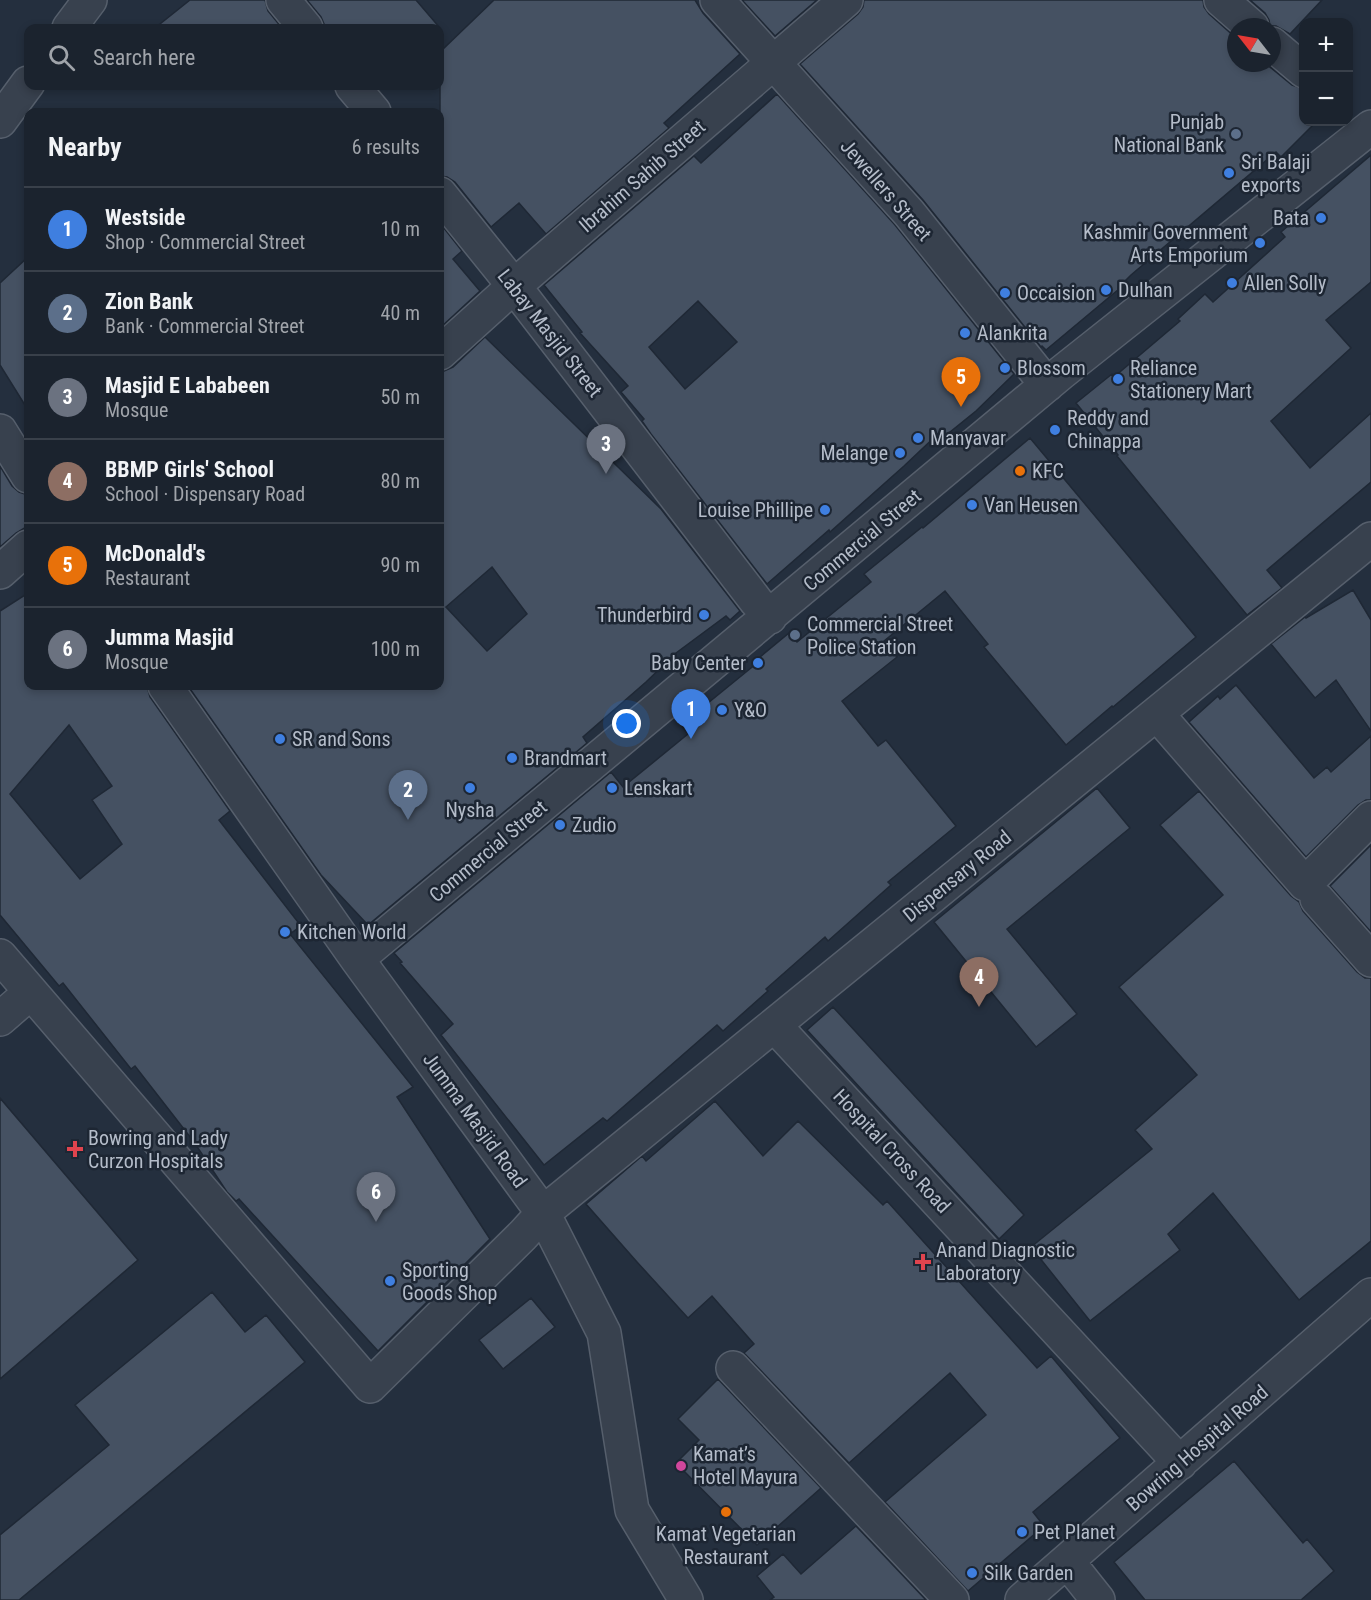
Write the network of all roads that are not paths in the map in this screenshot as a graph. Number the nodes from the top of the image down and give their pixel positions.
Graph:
1 (90, 0) edge
2 (283, 0) edge
3 (717, 0) edge
4 (846, 0) edge
5 (1221, 0) edge
6 (1242, 18) edge
7 (72, 24) edge
8 (303, 24) edge
9 (1281, 52) edge
10 (774, 63) junction
11 (1299, 67) edge
12 (24, 88) edge
13 (355, 90) edge
14 (371, 108) edge
15 (0, 121) edge
16 (1365, 123) edge
17 (444, 199) edge
18 (514, 286) junction
19 (444, 348) edge
20 (1047, 385) junction
21 (0, 431) edge
22 (24, 470) edge
23 (1371, 539) edge
24 (24, 551) edge
25 (0, 572) edge
26 (770, 616) junction
27 (168, 690) edge
28 (1157, 714) junction
29 (1371, 818) edge
30 (1317, 898) dead end
31 (0, 956) edge
32 (357, 959) junction
33 (1371, 960) edge
34 (31, 992) junction
35 (0, 1019) edge
36 (774, 1024) junction
37 (543, 1213) junction
38 (1371, 1295) edge
39 (733, 1368) dead end
40 (1180, 1463) junction
41 (1067, 1562) junction
42 (686, 1600) edge
43 (952, 1600) edge
44 (1022, 1600) edge
45 (1098, 1600) edge

1 - 7 street
2 - 8 street
3 - 10 street, Jewellers Street
4 - 10 street, Ibrahim Sahib Street
5 - 6 street
9 - 11 street
10 - 18 street, Ibrahim Sahib Street
10 - 20 street, Jewellers Street
12 - 15 street
13 - 14 street
16 - 20 street, Commercial Street
17 - 18 street, Labay Masjid Street
18 - 19 street, Ibrahim Sahib Street
18 - 26 street, Labay Masjid Street
20 - 26 street, Commercial Street
21 - 22 street
23 - 28 street, Dispensary Road
24 - 25 street
26 - 32 street, Commercial Street
27 - 32 street, Jumma Masjid Road
28 - 29 street
28 - 36 street, Dispensary Road
30 - 33 street
31 - 34 street
32 - 37 street, Jumma Masjid Road
34 - 35 street
34 - 37 street, Dispensary Road
36 - 37 street, Dispensary Road
36 - 40 street, Hospital Cross Road
37 - 42 street, Jumma Masjid Road
38 - 40 street, Bowring Hospital Road
39 - 43 street
40 - 41 street, Bowring Hospital Road
41 - 44 street, Bowring Hospital Road
41 - 45 street

